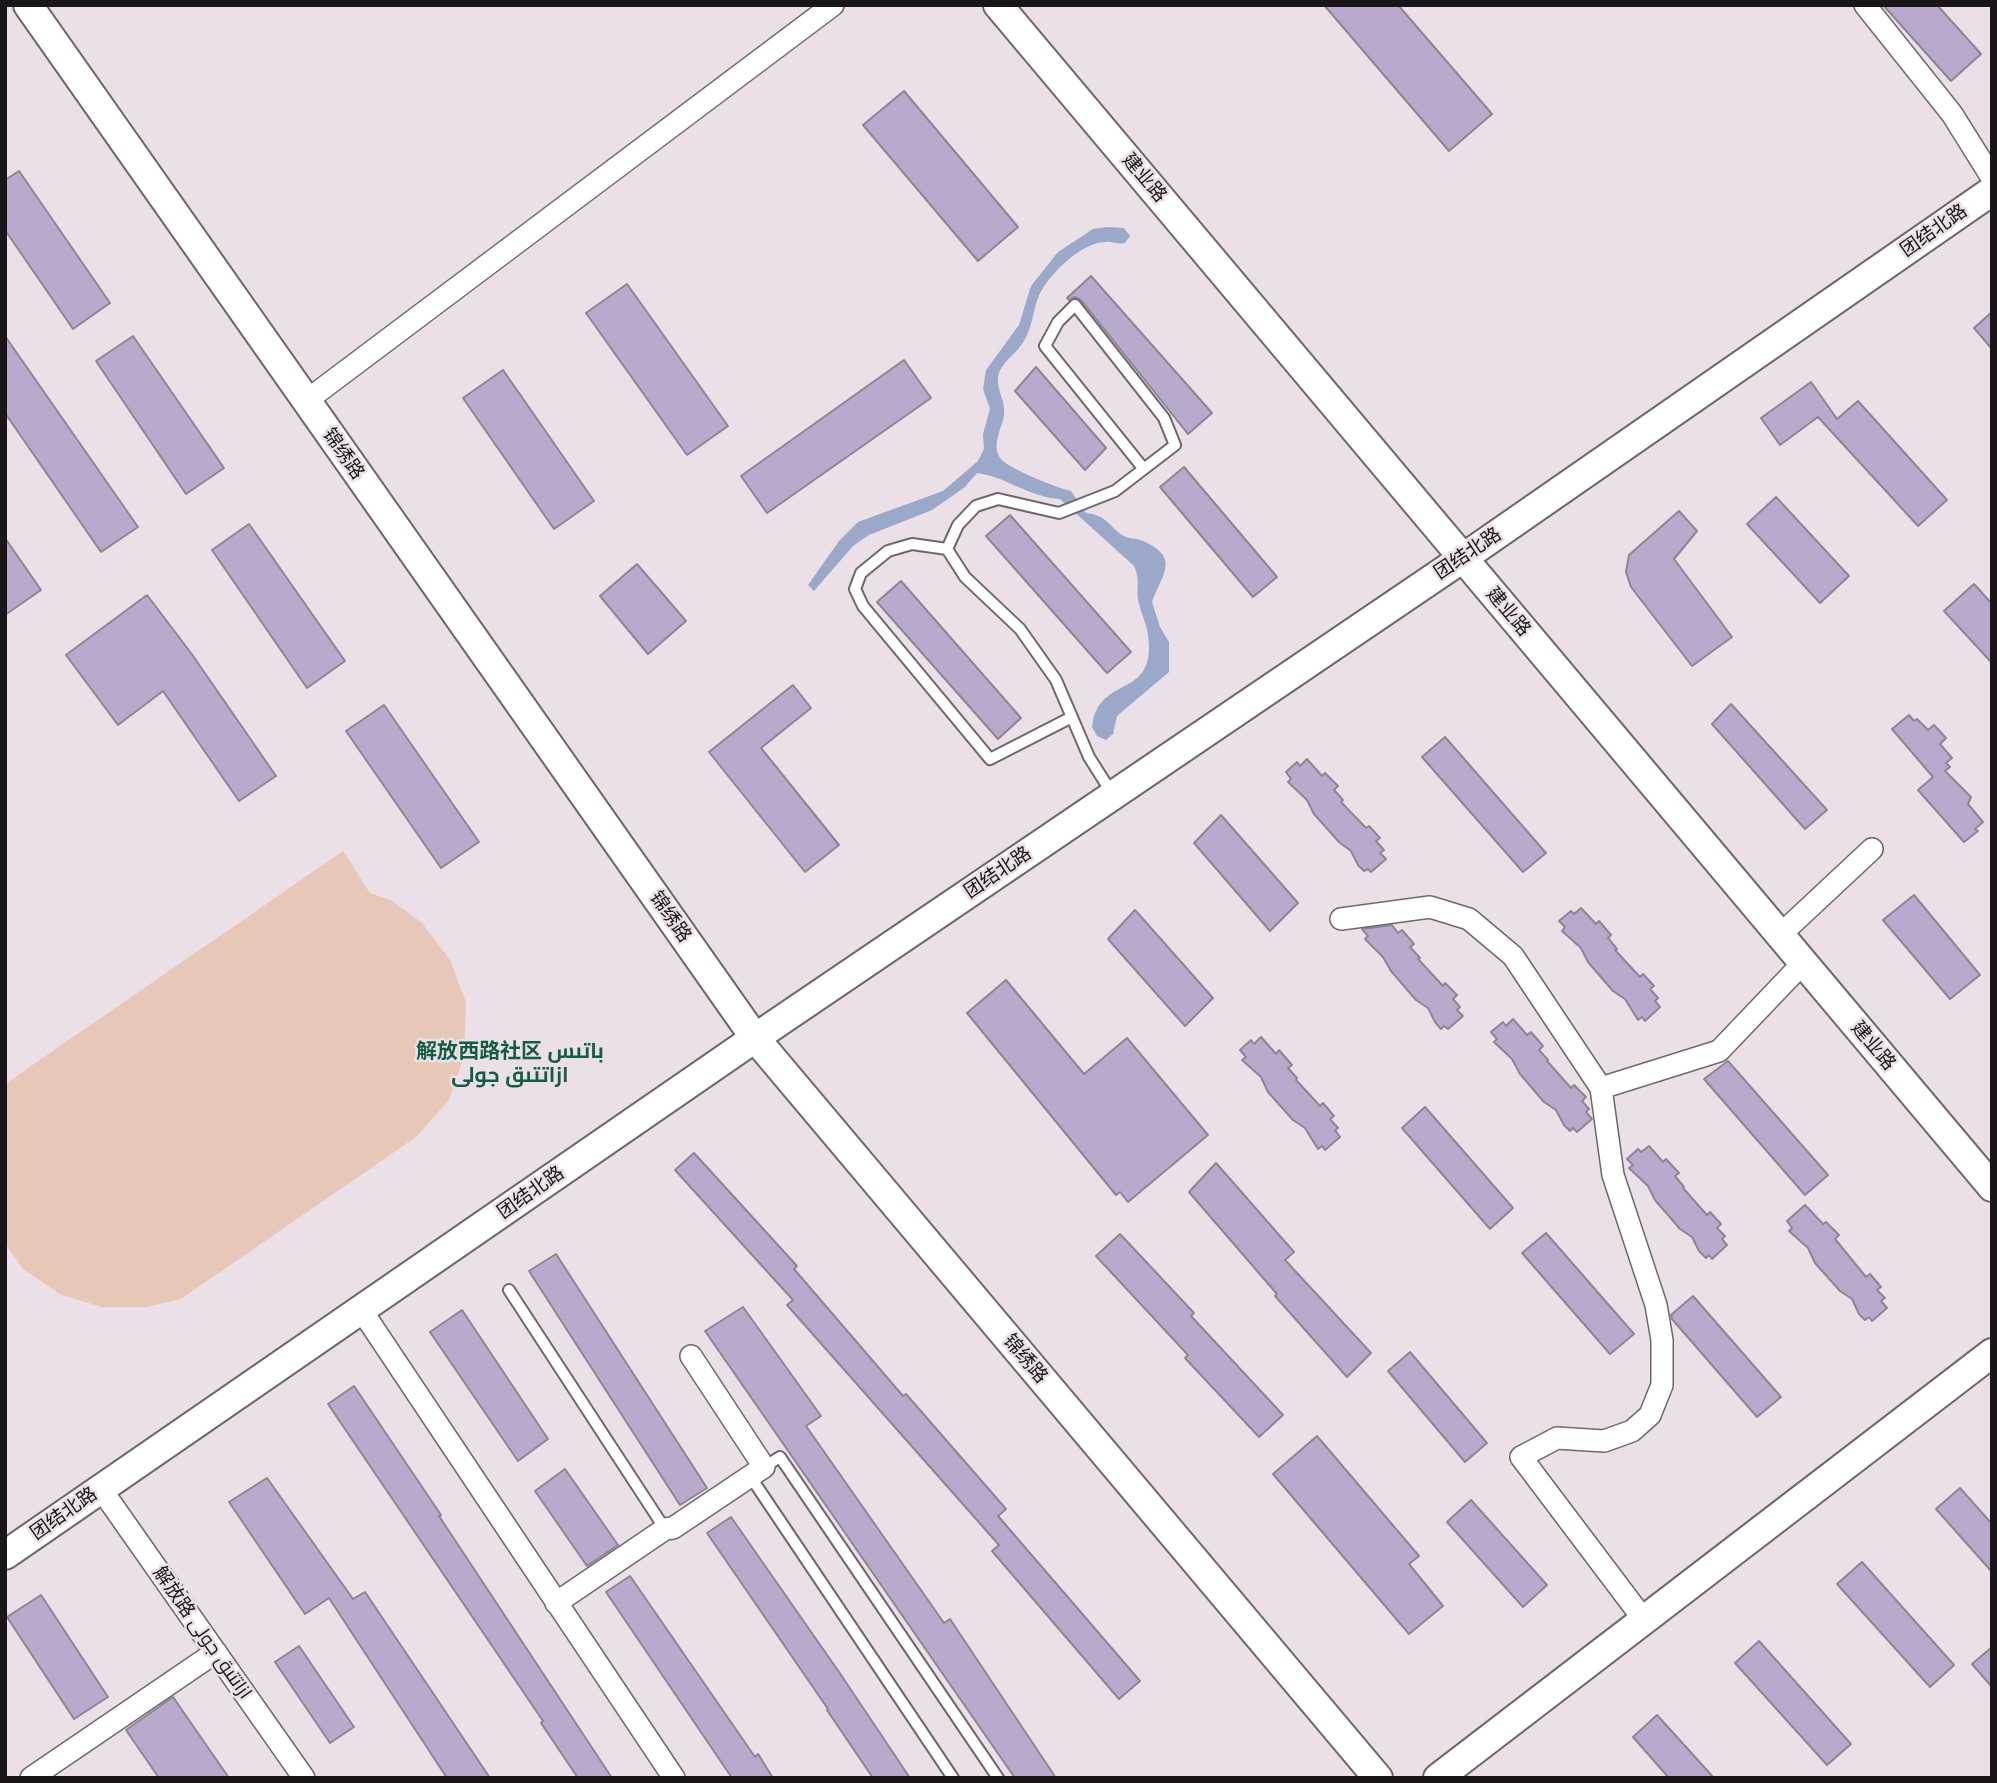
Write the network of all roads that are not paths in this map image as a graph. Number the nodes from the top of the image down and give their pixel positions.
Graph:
1 (28, 5) edge
2 (833, 5) edge
3 (998, 5) edge
4 (1865, 5) edge
5 (1992, 178) edge
6 (1992, 191) edge
7 (306, 401) junction
8 (1143, 468) junction
9 (947, 549) junction
10 (1463, 558) junction
11 (1072, 717) junction
12 (1113, 795) junction
13 (1872, 849) dead end
14 (1341, 919) dead end
15 (1780, 935) junction
16 (1803, 963) junction
17 (755, 1038) junction
18 (1601, 1088) junction
19 (1992, 1187) edge
20 (509, 1290) dead end
21 (362, 1311) junction
22 (1992, 1353) edge
23 (691, 1356) dead end
24 (757, 1472) junction
25 (101, 1489) junction
26 (665, 1529) junction
27 (5, 1555) edge
28 (556, 1603) junction
29 (1644, 1620) junction
30 (216, 1652) junction
31 (31, 1778) edge
32 (304, 1778) edge
33 (674, 1778) edge
34 (953, 1778) edge
35 (998, 1778) edge
36 (1378, 1778) edge
37 (1438, 1778) edge

1 - 7 street, 锦绣路
2 - 7 street
3 - 10 street, 建业路
4 - 5 street
6 - 10 street, 团结北路
7 - 17 street, 锦绣路
8 - 8 lane
8 - 9 lane
9 - 11 lane
9 - 11 lane
10 - 12 street, 团结北路
10 - 15 street, 建业路
11 - 12 lane
12 - 17 street, 团结北路
13 - 15 street
14 - 18 street
15 - 16 street, 建业路
16 - 18 street
16 - 19 street, 建业路
17 - 21 street, 团结北路
17 - 36 street, 锦绣路
18 - 29 street
20 - 26 lane
21 - 25 street, 团结北路
21 - 28 street
22 - 29 street
23 - 24 street
24 - 26 street
24 - 34 lane
24 - 35 lane
25 - 27 street, 团结北路
25 - 30 street, 解放路 ازاتتىق جولى
26 - 28 street
28 - 33 street
29 - 37 street
30 - 31 street
30 - 32 street, 解放路 ازاتتىق جولى

